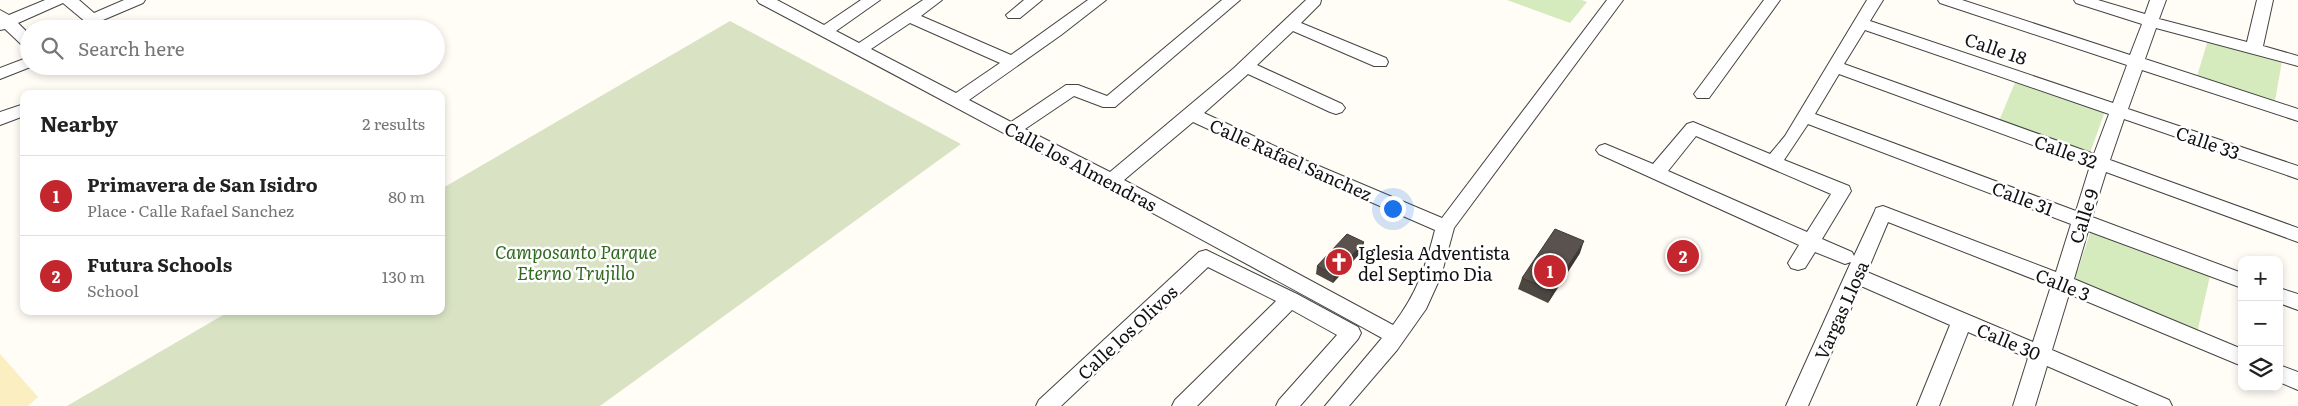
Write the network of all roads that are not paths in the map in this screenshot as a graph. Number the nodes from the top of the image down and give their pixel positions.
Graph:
1 (58, 0) edge
2 (68, 0) edge
3 (137, 0) edge
4 (872, 0) edge
5 (934, 0) edge
6 (1034, 0) edge
7 (1098, 0) edge
8 (1232, 0) edge
9 (1614, 0) edge
10 (1772, 0) edge
11 (1875, 0) edge
12 (1946, 0) edge
13 (2082, 0) edge
14 (2158, 0) edge
15 (2265, 0) edge
16 (772, 1) edge
17 (1314, 2) dead end
18 (1014, 15) dead end
19 (910, 16) junction
20 (2, 20) edge
21 (93, 20) edge
22 (100, 20) edge
23 (2150, 21) junction
24 (1861, 23) junction
25 (1292, 24) junction
26 (824, 32) junction
27 (20, 35) edge
28 (2254, 49) junction
29 (859, 50) junction
30 (2298, 61) edge
31 (1012, 62) junction
32 (1380, 62) dead end
33 (2134, 62) junction
34 (20, 66) edge
35 (1245, 66) junction
36 (1834, 66) junction
37 (0, 74) edge
38 (1703, 94) dead end
39 (956, 101) junction
40 (1336, 108) dead end
41 (20, 111) edge
42 (2118, 111) junction
43 (1192, 114) junction
44 (2298, 115) edge
45 (1804, 116) junction
46 (0, 119) edge
47 (1011, 130) junction
48 (1605, 150) dead end
49 (1773, 162) junction
50 (2100, 163) junction
51 (1656, 173) junction
52 (2298, 173) edge
53 (1111, 181) junction
54 (1883, 213) joint
55 (2082, 220) junction
56 (1446, 227) junction
57 (2298, 235) edge
58 (1811, 242) junction
59 (1206, 257) joint
60 (1845, 257) dead end
61 (1798, 263) dead end
62 (1857, 276) junction
63 (2238, 279) edge
64 (2063, 283) junction
65 (2283, 296) edge
66 (1290, 299) junction
67 (2298, 302) edge
68 (1962, 322) junction
69 (1396, 336) junction
70 (2040, 354) junction
71 (2238, 356) edge
72 (2283, 375) edge
73 (2298, 381) edge
74 (1047, 406) edge
75 (1184, 406) edge
76 (1287, 406) edge
77 (1336, 406) edge
78 (1797, 406) edge
79 (1928, 406) edge
80 (2024, 406) edge
81 (2161, 406) edge

1 - 20 street
2 - 21 street
3 - 22 street
4 - 26 street
5 - 19 street
6 - 18 street
7 - 31 street
8 - 47 street
9 - 56 street
10 - 38 street
11 - 24 street
12 - 33 street
13 - 23 street
14 - 23 street, Calle 9
15 - 28 street
16 - 26 street, Calle los Almendras
17 - 25 street
19 - 29 street
19 - 31 street
20 - 27 street
23 - 28 street
23 - 33 street, Calle 9
24 - 36 street
24 - 42 street, Calle 18
25 - 32 street
25 - 35 street
26 - 29 street, Calle los Almendras
28 - 30 street
29 - 39 street, Calle los Almendras
31 - 39 street
33 - 42 street, Calle 9
33 - 44 street
34 - 37 street
35 - 40 street
35 - 43 street
36 - 45 street
36 - 50 street, Calle 32
39 - 47 street, Calle los Almendras
41 - 46 street
42 - 50 street, Calle 9
42 - 52 street, Calle 33
43 - 53 street
43 - 56 street, Calle Rafael Sanchez
45 - 49 street
45 - 55 street, Calle 31
47 - 53 street, Calle los Almendras
48 - 51 street
49 - 51 street
49 - 58 street
50 - 55 street, Calle 9
50 - 57 street, Calle 32
51 - 58 street
53 - 69 street, Calle los Almendras
54 - 62 street, Vargas Llosa
54 - 64 street, Calle 3
55 - 63 street, Calle 31
55 - 64 street, Calle 9
56 - 69 street
58 - 60 street
58 - 61 street
59 - 66 street
59 - 74 street, Calle los Olivos
62 - 68 street, Calle 30
62 - 78 street, Vargas Llosa
64 - 70 street, Calle 9
64 - 71 street, Calle 3
65 - 67 street
66 - 75 street
66 - 76 street
68 - 70 street, Calle 30
68 - 79 street
69 - 77 street
70 - 80 street, Calle 9
70 - 81 street, Calle 30
72 - 73 street

